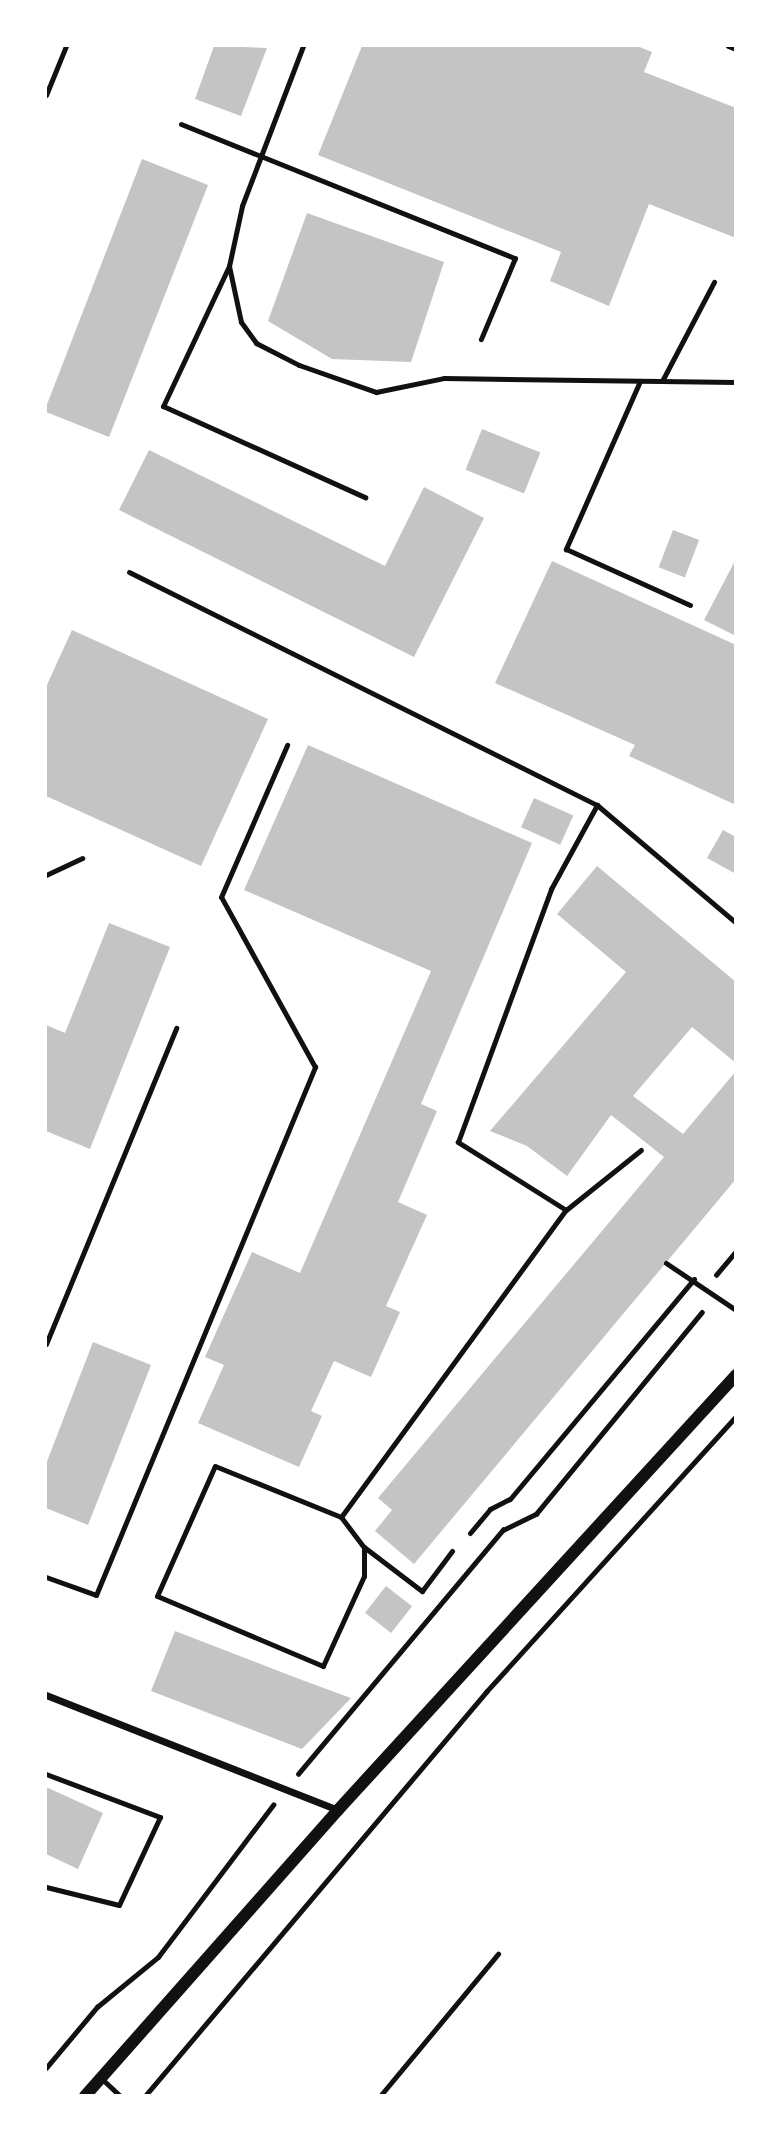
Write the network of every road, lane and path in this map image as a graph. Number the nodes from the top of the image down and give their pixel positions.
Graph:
1 (66, 46) edge
2 (303, 46) edge
3 (728, 46) edge
4 (736, 49) edge
5 (46, 95) edge
6 (181, 124) dead end
7 (262, 154) junction
8 (229, 266) junction
9 (714, 282) dead end
10 (481, 339) dead end
11 (639, 381) junction
12 (662, 381) junction
13 (736, 382) edge
14 (365, 497) dead end
15 (129, 572) dead end
16 (690, 605) dead end
17 (287, 745) dead end
18 (597, 805) junction
19 (82, 858) dead end
20 (46, 875) edge
21 (736, 923) edge
22 (176, 1027) dead end
23 (641, 1150) dead end
24 (566, 1210) junction
25 (736, 1251) edge
26 (666, 1263) dead end
27 (694, 1279) junction
28 (706, 1288) junction
29 (736, 1310) edge
30 (46, 1344) edge
31 (736, 1376) edge
32 (736, 1416) edge
33 (341, 1517) junction
34 (470, 1533) dead end
35 (364, 1547) junction
36 (452, 1551) dead end
37 (46, 1577) edge
38 (46, 1695) edge
39 (46, 1774) edge
40 (285, 1789) junction
41 (338, 1810) junction
42 (46, 1887) edge
43 (498, 1954) dead end
44 (46, 2068) edge
45 (101, 2078) junction
46 (85, 2095) edge
47 (120, 2095) edge
48 (145, 2095) edge
49 (380, 2095) edge

1 - 5 lane
2 - 7 lane
3 - 4 lane
6 - 7 lane
7 - 8 lane
7 - 10 lane
8 - 11 lane
8 - 14 lane
9 - 12 lane
11 - 12 lane
11 - 16 lane
12 - 13 lane
15 - 18 lane
17 - 37 lane
18 - 21 lane
18 - 24 lane
19 - 20 lane
22 - 30 lane
23 - 24 lane
24 - 33 lane
25 - 28 path
26 - 27 lane
27 - 28 lane
27 - 34 lane
28 - 29 lane
28 - 40 path
31 - 41 street
32 - 48 path
33 - 35 lane
33 - 35 lane
35 - 36 lane
38 - 40 street
39 - 42 lane
40 - 41 street
40 - 44 path
41 - 45 street
43 - 49 lane
45 - 46 street
45 - 47 lane

